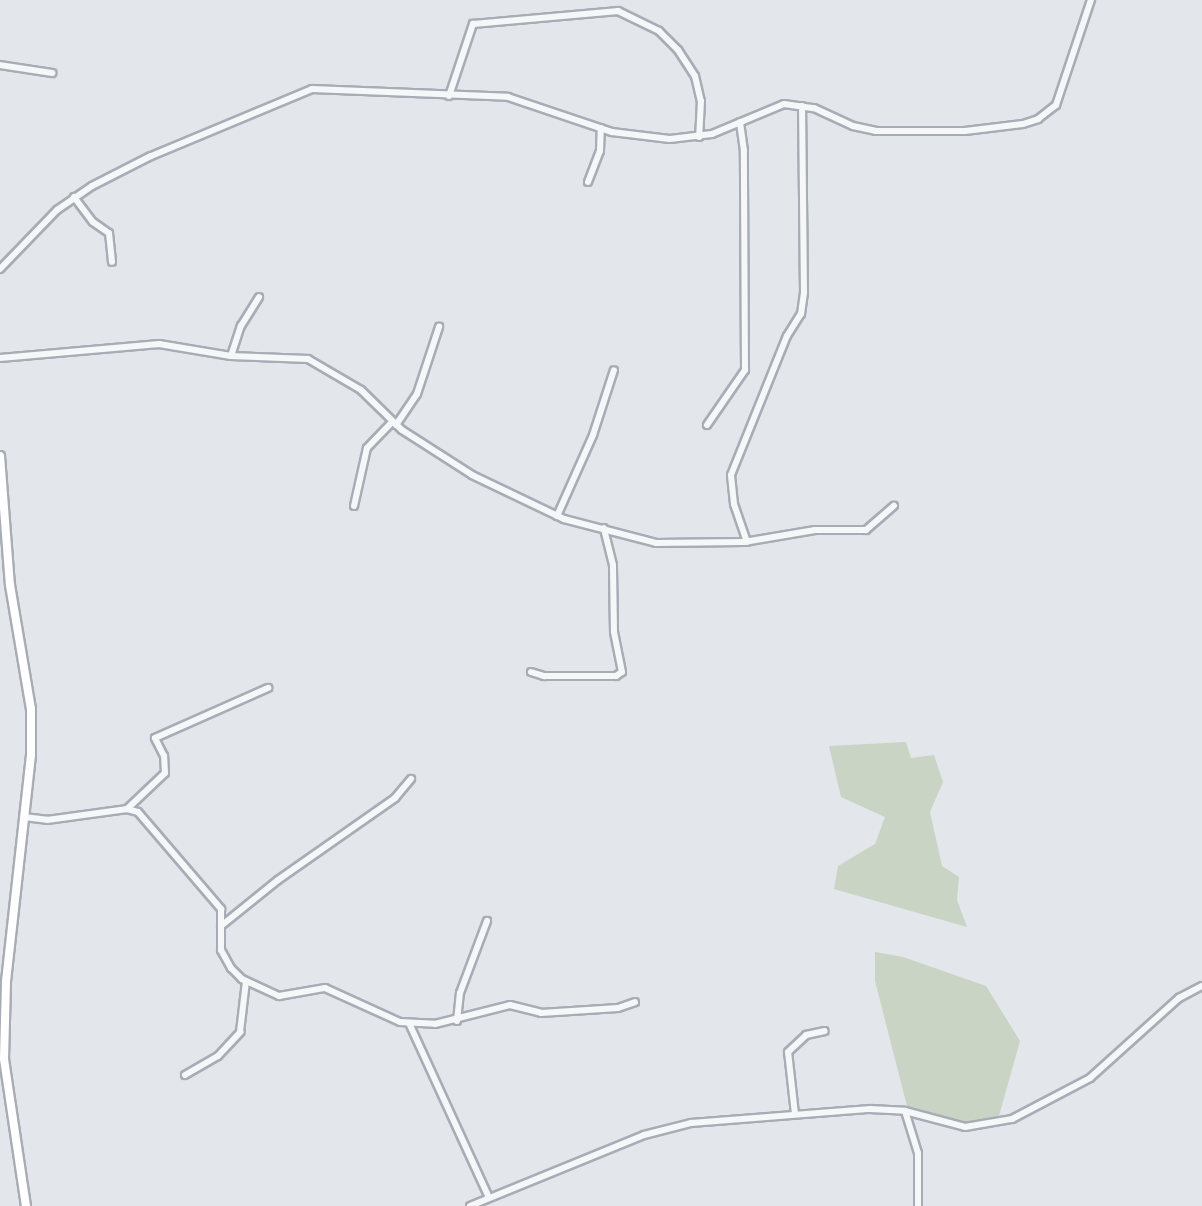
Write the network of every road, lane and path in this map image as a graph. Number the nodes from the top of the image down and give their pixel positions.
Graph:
1 (1091, 0) edge
2 (0, 65) edge
3 (52, 73) dead end
4 (449, 96) junction
5 (802, 106) junction
6 (740, 122) junction
7 (602, 128) junction
8 (699, 137) junction
9 (588, 182) dead end
10 (74, 197) junction
11 (112, 262) dead end
12 (0, 269) edge
13 (259, 297) dead end
14 (439, 327) dead end
15 (231, 356) junction
16 (0, 358) edge
17 (614, 370) dead end
18 (394, 423) junction
19 (707, 425) dead end
20 (0, 456) edge
21 (354, 506) dead end
22 (894, 506) dead end
23 (557, 516) junction
24 (604, 528) junction
25 (747, 542) junction
26 (3, 546) edge
27 (531, 672) dead end
28 (268, 688) dead end
29 (411, 779) dead end
30 (127, 809) junction
31 (24, 817) junction
32 (487, 921) dead end
33 (221, 926) junction
34 (246, 981) junction
35 (3, 983) edge
36 (1202, 986) edge
37 (635, 1002) dead end
38 (457, 1021) junction
39 (409, 1023) junction
40 (825, 1031) dead end
41 (185, 1075) dead end
42 (905, 1111) junction
43 (795, 1114) junction
44 (489, 1198) junction
45 (26, 1206) edge
46 (470, 1206) edge
47 (918, 1206) edge

1 - 5 street
2 - 3 street
4 - 7 street
4 - 8 street
4 - 10 street
5 - 6 street
5 - 25 street
6 - 8 street
6 - 19 street
7 - 8 street
7 - 9 street
10 - 11 street
10 - 12 street
13 - 15 street
14 - 18 street
15 - 16 street
15 - 18 street
17 - 23 street
18 - 21 street
18 - 23 street
20 - 26 street
22 - 25 street
23 - 24 street
24 - 25 street
24 - 27 street
26 - 31 street
28 - 30 street
29 - 33 street
30 - 31 street
30 - 33 street
31 - 35 street
32 - 38 street
33 - 34 street
34 - 39 street
34 - 41 street
35 - 45 street
36 - 42 street
37 - 38 street
38 - 39 street
39 - 44 street
40 - 43 street
42 - 43 street
42 - 47 street
43 - 44 street
44 - 46 street

